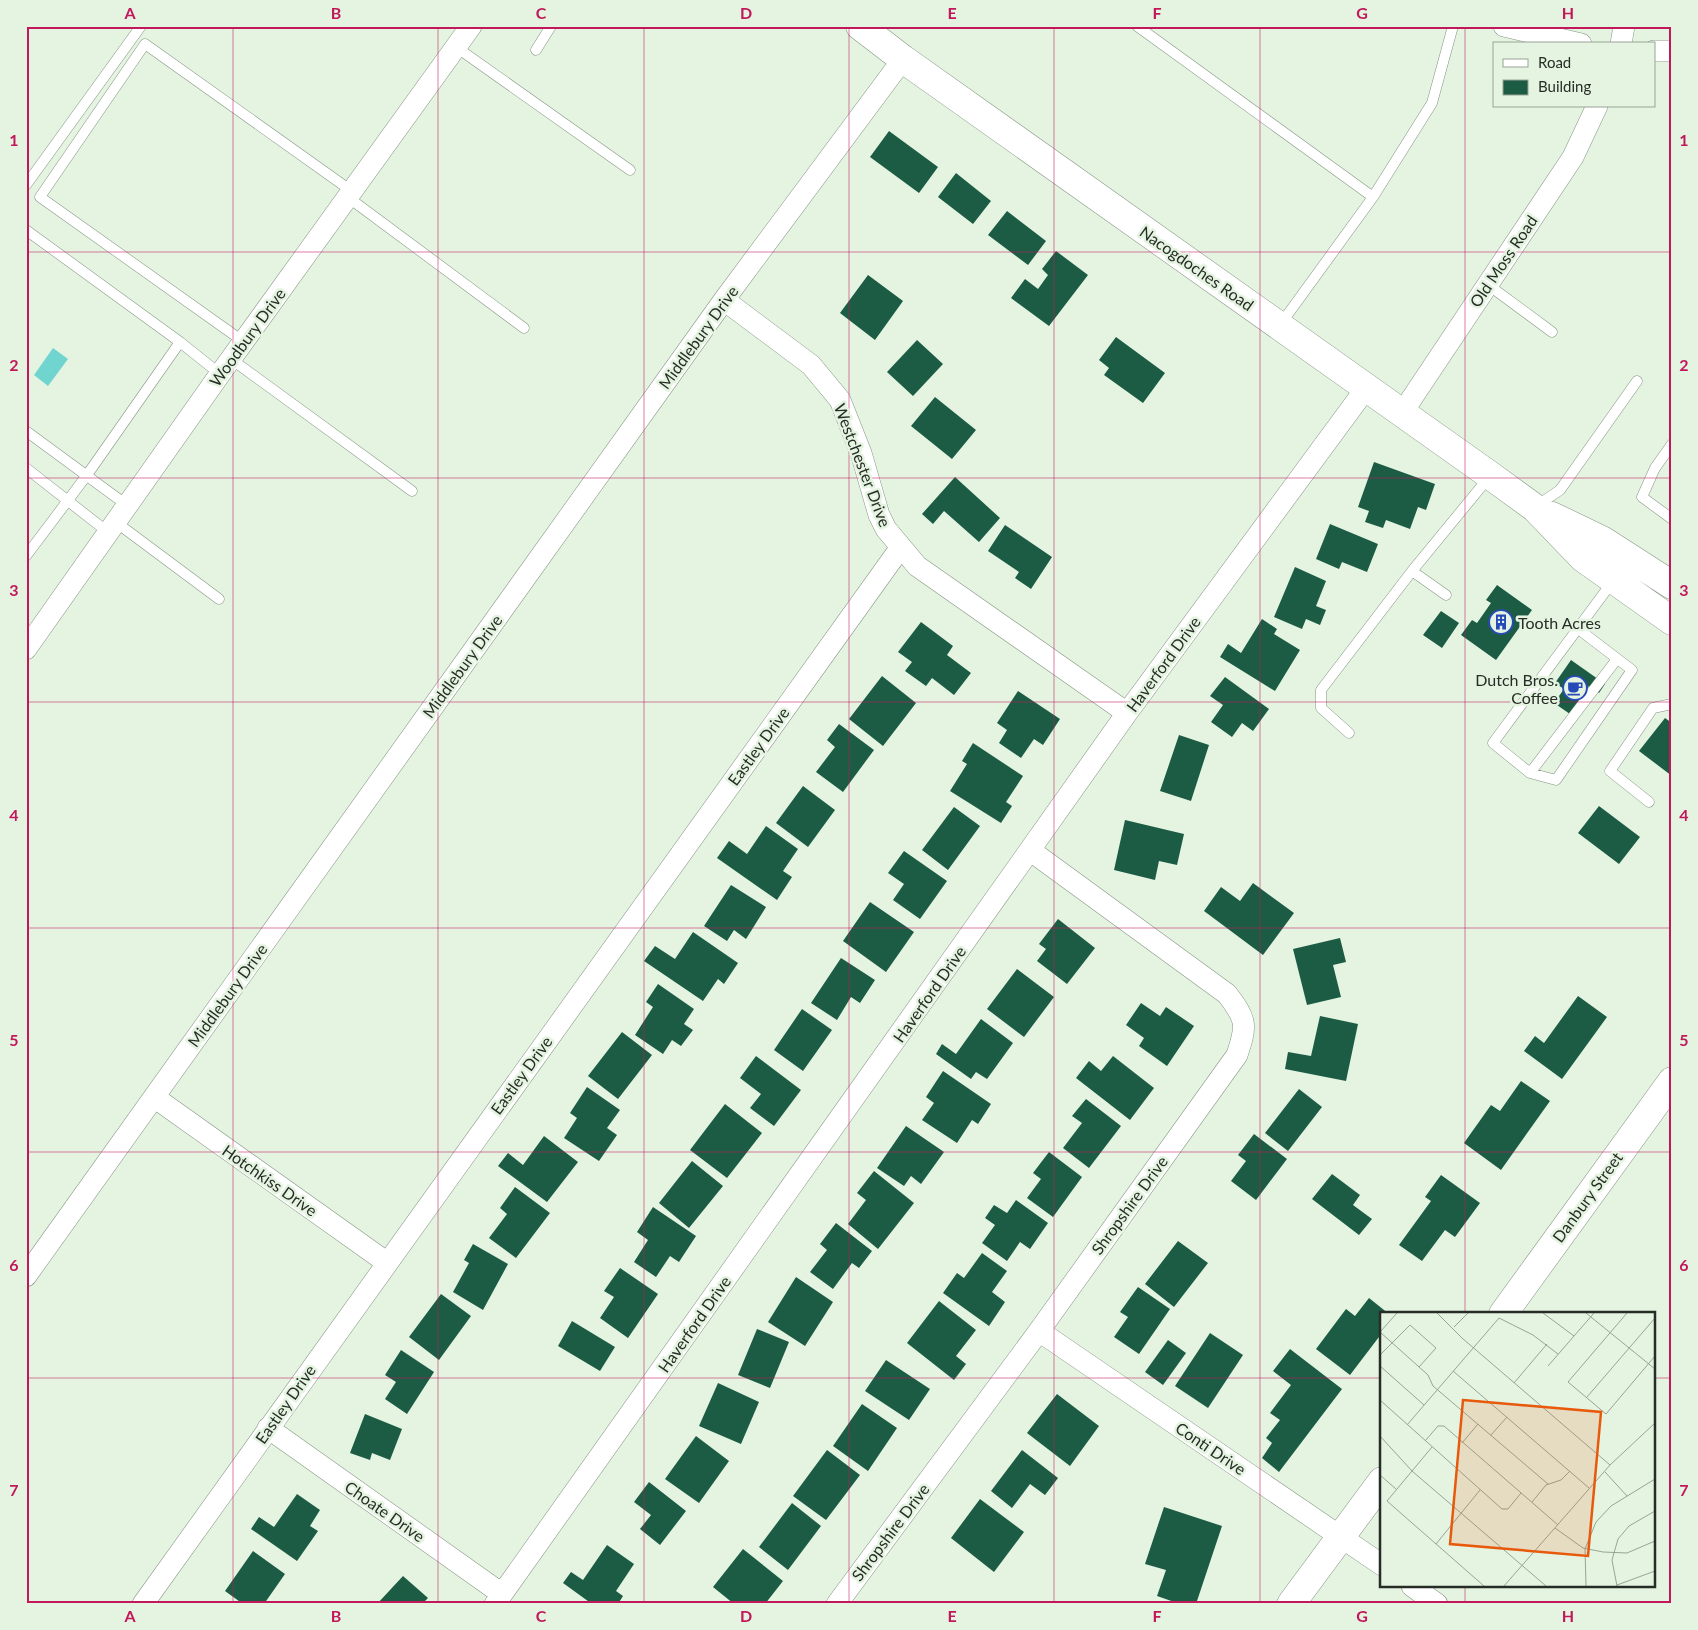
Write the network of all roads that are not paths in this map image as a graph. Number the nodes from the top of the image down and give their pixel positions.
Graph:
1 (141, 26) edge
2 (471, 26) edge
3 (552, 26) edge
4 (860, 26) edge
5 (1137, 26) edge
6 (1453, 26) edge
7 (1504, 26) edge
8 (1624, 26) edge
9 (1573, 42) edge
10 (1621, 42) edge
11 (456, 47) junction
12 (536, 50) dead end
13 (1656, 51) edge
14 (1672, 51) edge
15 (903, 59) junction
16 (1596, 108) edge
17 (630, 170) dead end
18 (26, 185) edge
19 (351, 195) junction
20 (1373, 196) junction
21 (26, 230) edge
22 (1487, 284) junction
23 (724, 300) junction
24 (1280, 326) junction
25 (524, 328) dead end
26 (1552, 332) dead end
27 (180, 342) junction
28 (244, 342) junction
29 (225, 367) junction
30 (1637, 381) dead end
31 (1367, 387) junction
32 (1402, 413) junction
33 (26, 430) edge
34 (1672, 444) edge
35 (26, 468) edge
36 (87, 476) junction
37 (1491, 476) junction
38 (412, 490) dead end
39 (68, 500) junction
40 (1534, 508) junction
41 (1672, 519) edge
42 (118, 521) junction
43 (901, 547) junction
44 (26, 556) edge
45 (1412, 571) junction
46 (1614, 580) junction
47 (1672, 585) edge
48 (1446, 595) dead end
49 (220, 599) dead end
50 (1672, 621) edge
51 (1577, 628) junction
52 (26, 650) edge
53 (1617, 659) junction
54 (1672, 704) edge
55 (1127, 713) junction
56 (1349, 733) dead end
57 (1530, 774) junction
58 (1649, 802) dead end
59 (1031, 851) junction
60 (1672, 1081) edge
61 (154, 1097) junction
62 (386, 1262) junction
63 (26, 1276) edge
64 (1504, 1312) edge
65 (1039, 1331) junction
66 (268, 1428) junction
67 (1380, 1484) edge
68 (1342, 1536) junction
69 (1380, 1564) edge
70 (1415, 1588) edge
71 (498, 1599) edge
72 (144, 1604) edge
73 (837, 1604) edge
74 (1291, 1604) edge
75 (1437, 1604) edge

1 - 18 lane
2 - 11 street, Woodbury Drive
3 - 12 lane
4 - 15 main road, Nacogdoches Road
5 - 20 lane
6 - 20 lane
7 - 9 street
8 - 10 street
11 - 17 lane
11 - 19 street, Woodbury Drive
13 - 14 street
15 - 23 street, Middlebury Drive
15 - 24 main road, Nacogdoches Road
16 - 22 street, Old Moss Road
19 - 25 lane
19 - 28 street, Woodbury Drive
19 - 28 lane
20 - 24 lane
21 - 27 lane
22 - 26 lane
22 - 32 street, Old Moss Road
23 - 43 street, Westchester Drive
23 - 61 street, Middlebury Drive
24 - 31 main road, Nacogdoches Road
27 - 29 lane
27 - 36 lane
28 - 29 street, Woodbury Drive
29 - 38 lane
29 - 42 street, Woodbury Drive
30 - 40 lane
31 - 32 main road, Nacogdoches Road
31 - 55 street, Haverford Drive
32 - 37 main road, Nacogdoches Road
33 - 36 lane
34 - 41 lane
35 - 39 lane
36 - 39 lane
36 - 42 lane
37 - 40 main road, Nacogdoches Road
37 - 45 lane
39 - 42 lane
39 - 44 lane
40 - 46 main road, Nacogdoches Road
40 - 47 main road, Nacogdoches Road
42 - 49 lane
42 - 52 street, Woodbury Drive
43 - 55 street, Westchester Drive
43 - 62 street, Eastley Drive
45 - 48 lane
45 - 56 lane
46 - 50 main road, Nacogdoches Road
46 - 51 lane
51 - 53 lane
51 - 57 lane
53 - 57 lane
53 - 57 lane
54 - 58 lane
55 - 59 street, Haverford Drive
59 - 65 street, Shropshire Drive
59 - 71 street, Haverford Drive
60 - 64 main road, Danbury Street
61 - 62 street, Hotchkiss Drive
61 - 63 street, Middlebury Drive
62 - 66 street, Eastley Drive
65 - 68 street, Conti Drive
65 - 73 street, Shropshire Drive
66 - 71 street, Choate Drive
66 - 72 street, Eastley Drive
67 - 68 main road
68 - 69 street, Conti Drive
68 - 74 main road
70 - 75 street

